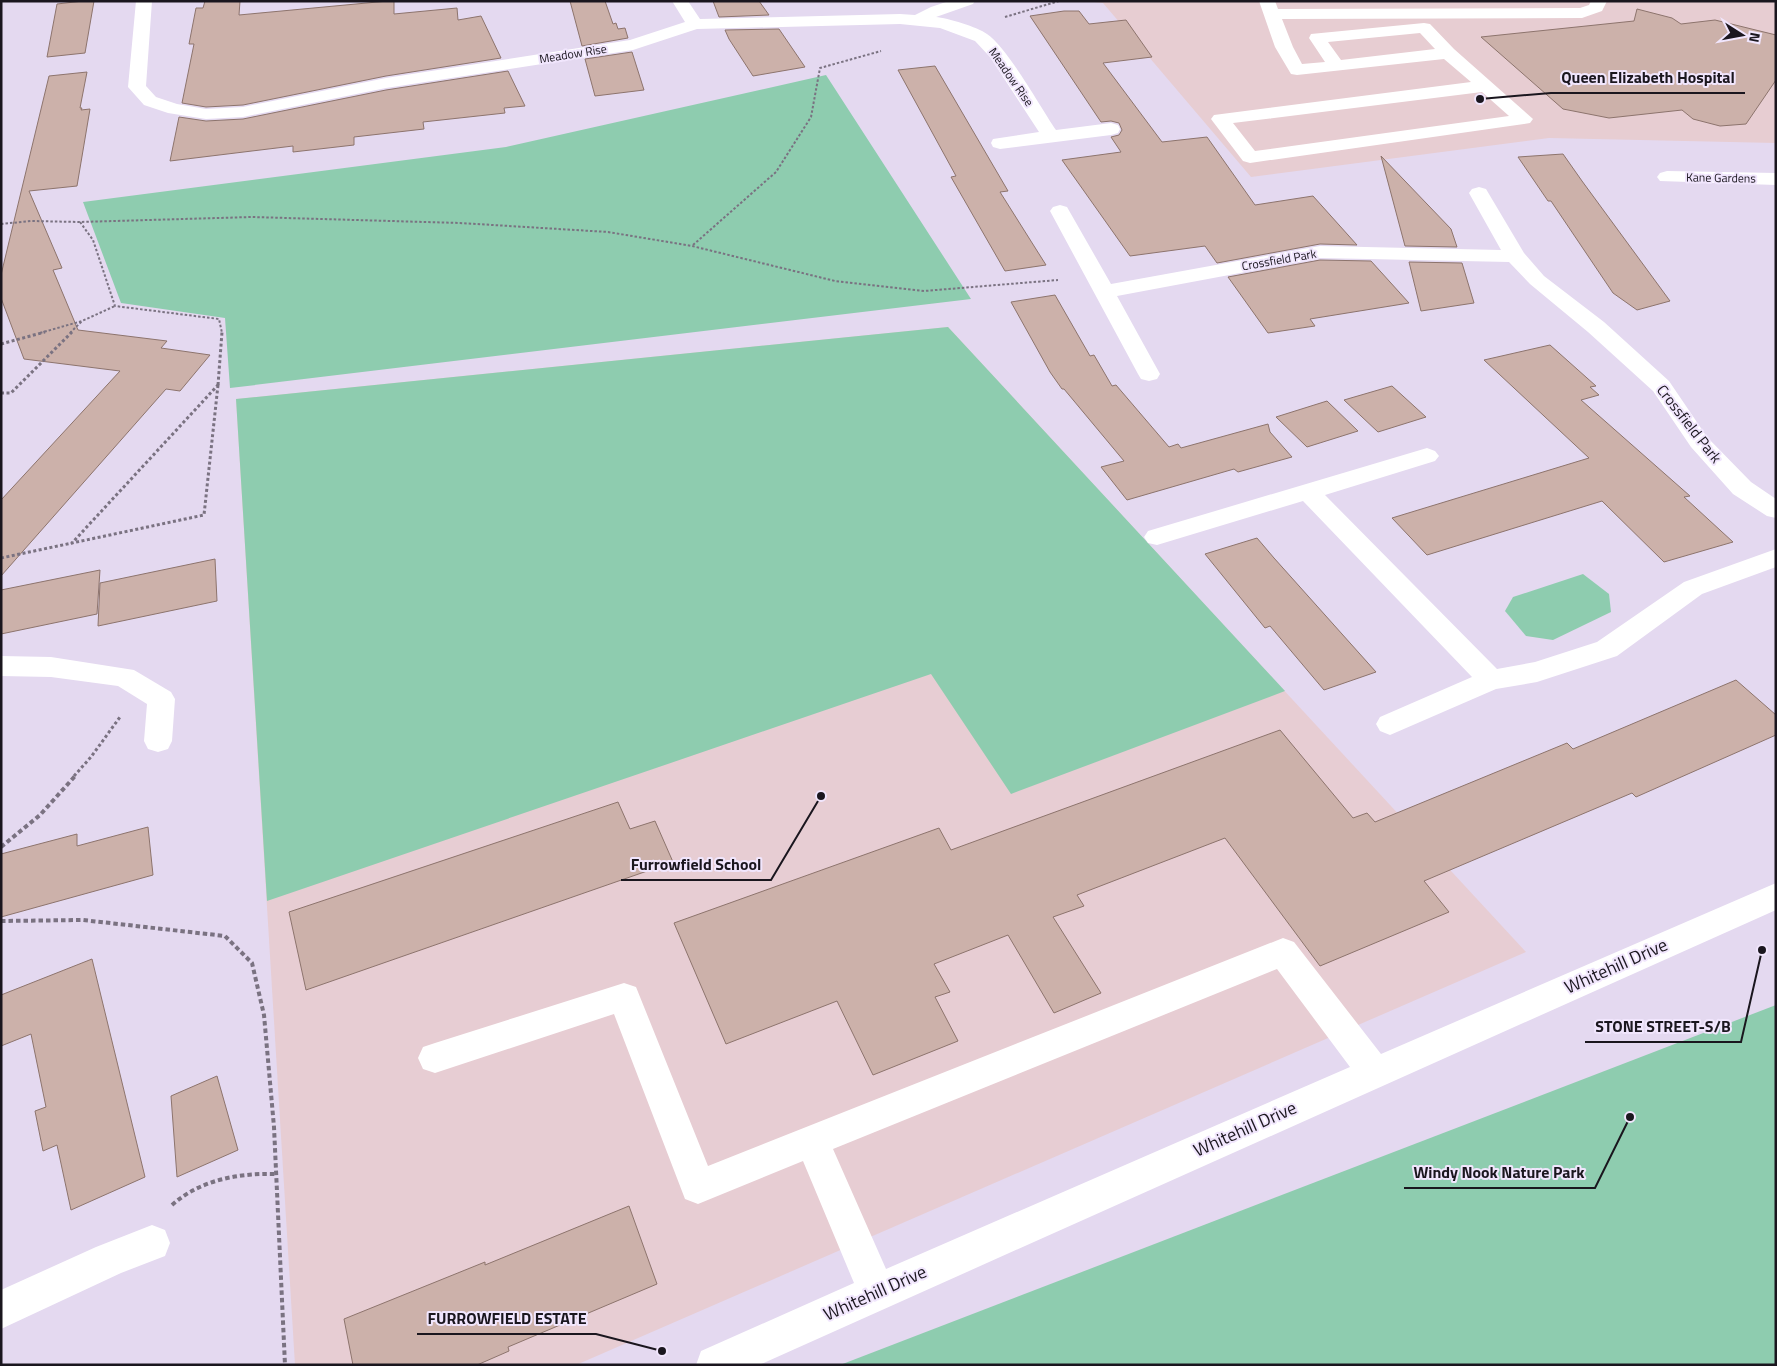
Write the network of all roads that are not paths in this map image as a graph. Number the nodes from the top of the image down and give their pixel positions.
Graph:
1 (144, 1) edge
2 (680, 1) edge
3 (967, 1) edge
4 (1598, 1) edge
5 (1269, 7) edge
6 (919, 20) junction
7 (695, 24) junction
8 (1448, 54) junction
9 (1338, 66) junction
10 (1486, 86) junction
11 (1111, 128) dead end
12 (1050, 135) junction
13 (1000, 143) dead end
14 (1667, 177) dead end
15 (1776, 179) edge
16 (1479, 193) dead end
17 (1060, 211) dead end
18 (1515, 256) junction
19 (1100, 285) junction
20 (1149, 374) dead end
21 (1427, 456) dead end
22 (1309, 493) junction
23 (1776, 510) edge
24 (1157, 537) dead end
25 (1776, 558) edge
26 (1, 666) edge
27 (1491, 680) junction
28 (1390, 724) dead end
29 (158, 741) dead end
30 (1776, 896) edge
31 (435, 1058) dead end
32 (1374, 1072) junction
33 (812, 1141) junction
34 (152, 1243) road end
35 (877, 1292) junction
36 (1, 1310) edge
37 (715, 1365) edge

1 - 7 street, Meadow Rise
2 - 7 street
3 - 6 street
4 - 5 street
5 - 9 street
6 - 7 street, Meadow Rise
6 - 12 street, Meadow Rise
8 - 9 street
8 - 9 street
8 - 10 street
10 - 10 street
11 - 12 street
12 - 13 street
14 - 15 street, Kane Gardens
16 - 18 street, Crossfield Park
17 - 19 street
18 - 19 street, Crossfield Park
18 - 23 street, Crossfield Park
19 - 20 street
21 - 22 street
22 - 24 street
22 - 27 street
25 - 27 street
26 - 29 street
27 - 28 street
30 - 32 street, Whitehill Drive
31 - 33 street
32 - 33 street
32 - 35 street, Whitehill Drive
33 - 35 street
34 - 36 street
35 - 37 street, Whitehill Drive

